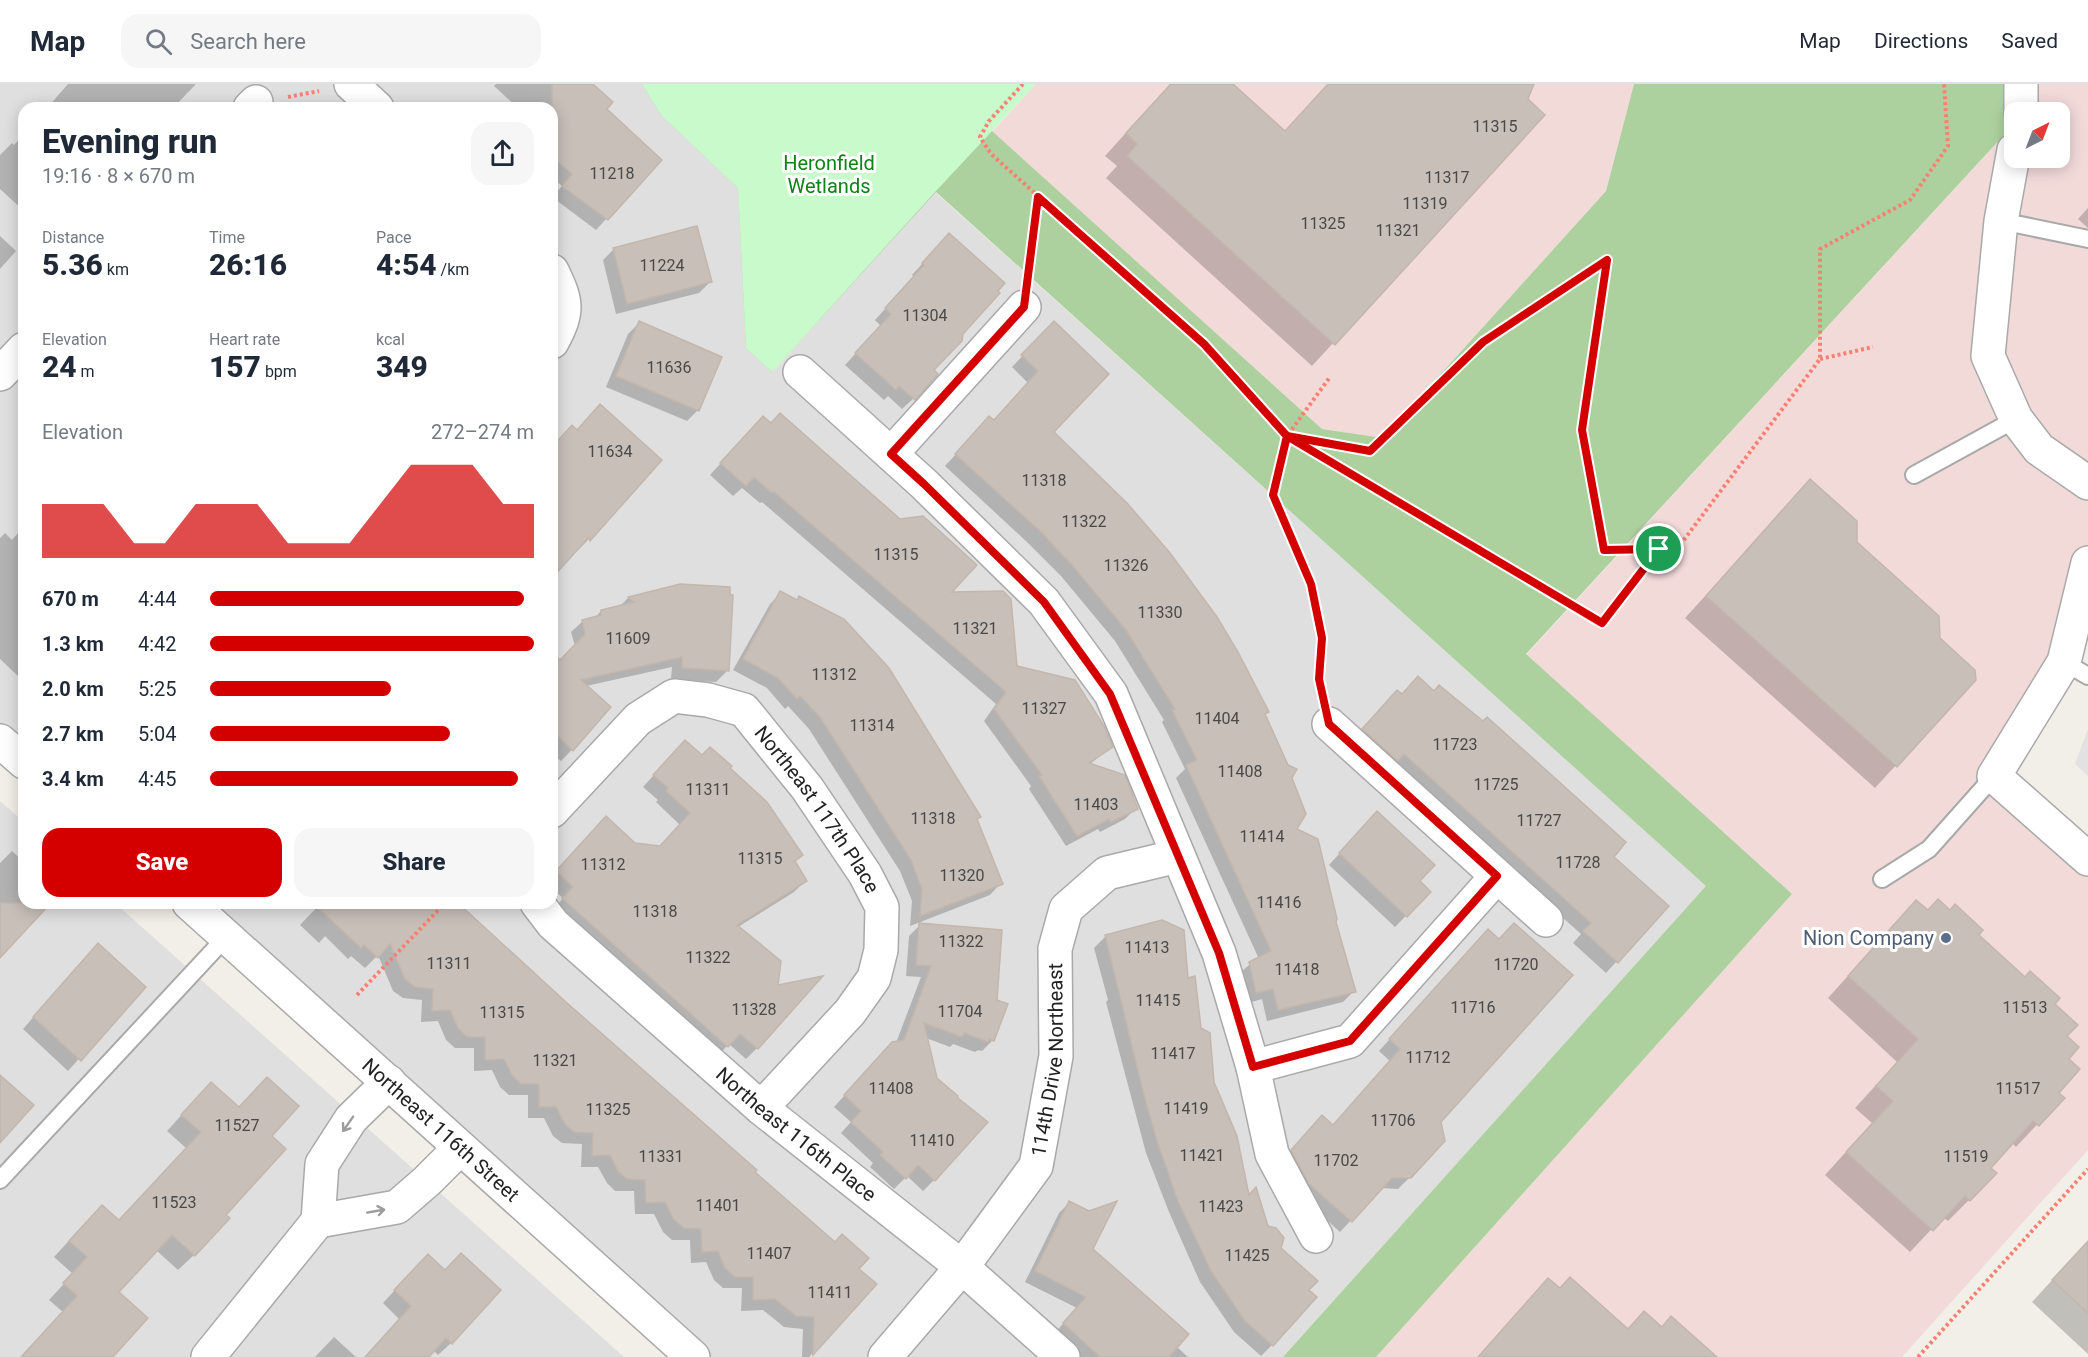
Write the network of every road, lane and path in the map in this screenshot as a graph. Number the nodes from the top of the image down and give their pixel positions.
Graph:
1 (1023, 84) edge
2 (1944, 84) edge
3 (2021, 84) edge
4 (351, 85) edge
5 (268, 102) edge
6 (369, 102) edge
7 (2021, 102) edge
8 (2011, 168) edge
9 (1038, 197) junction
10 (2001, 221) junction
11 (2088, 239) edge
12 (558, 283) edge
13 (1024, 307) joint
14 (558, 332) edge
15 (1873, 347) dead end
16 (18, 355) edge
17 (1820, 359) junction
18 (800, 372) dead end
19 (0, 374) edge
20 (1330, 377) dead end
21 (2016, 419) junction
22 (1287, 436) junction
23 (891, 454) junction
24 (1914, 475) dead end
25 (2088, 483) edge
26 (1659, 549) junction
27 (2088, 563) edge
28 (2076, 669) edge
29 (1329, 724) joint
30 (1994, 776) junction
31 (558, 804) edge
32 (1178, 856) junction
33 (2088, 859) edge
34 (1497, 876) junction
35 (1882, 879) dead end
36 (196, 909) edge
37 (439, 909) edge
38 (542, 909) edge
39 (1546, 920) dead end
40 (227, 936) junction
41 (357, 995) dead end
42 (1253, 1067) junction
43 (389, 1082) junction
44 (761, 1108) junction
45 (460, 1148) junction
46 (2088, 1169) edge
47 (0, 1180) edge
48 (318, 1221) junction
49 (1316, 1236) dead end
50 (962, 1267) junction
51 (208, 1357) edge
52 (693, 1357) edge
53 (885, 1357) edge
54 (1064, 1357) edge
55 (1918, 1357) edge

1 - 9 path
2 - 17 path
3 - 7 street
4 - 5 path
4 - 6 street
8 - 10 street
9 - 13 path
9 - 22 path
10 - 11 lane
10 - 21 street
12 - 14 street
13 - 23 street
15 - 17 path
16 - 19 street
17 - 26 path
18 - 23 street
20 - 22 path
21 - 24 lane
21 - 25 street
22 - 26 path
22 - 26 path
22 - 29 path
23 - 32 street
27 - 28 street
28 - 30 street
29 - 34 street
30 - 33 street
30 - 35 lane
31 - 44 street, Northeast 117th Place
32 - 42 street
32 - 50 street, 114th Drive Northeast
34 - 39 street
34 - 42 street
36 - 40 street, Northeast 116th Street
37 - 41 path
38 - 44 street, Northeast 116th Place
40 - 43 street, Northeast 116th Street
40 - 47 lane
42 - 49 street
43 - 45 street, Northeast 116th Street
43 -> 48 street
44 - 50 street, Northeast 116th Place
48 -> 45 street
45 - 52 street, Northeast 116th Street
46 - 55 path
48 - 51 street
50 - 53 street, 114th Drive Northeast
50 - 54 street, Northeast 116th Place

